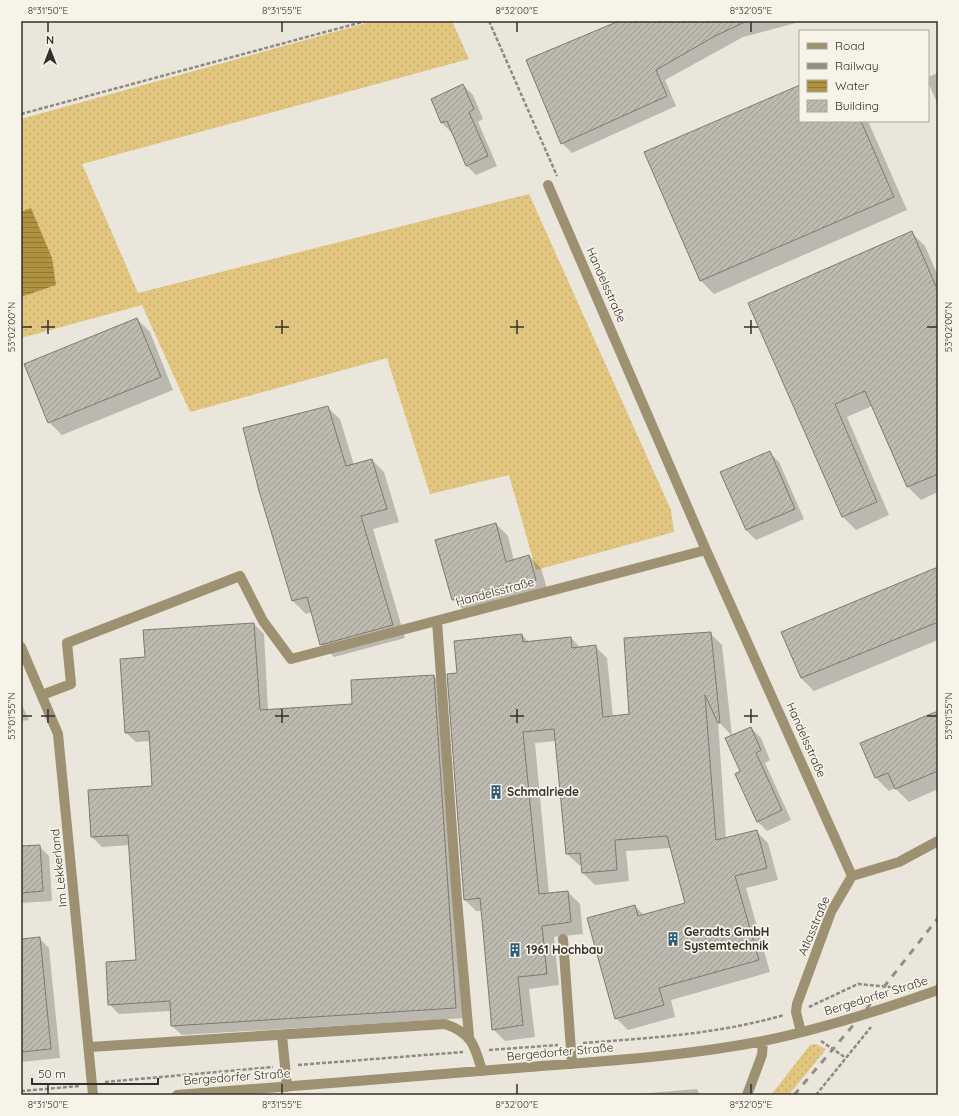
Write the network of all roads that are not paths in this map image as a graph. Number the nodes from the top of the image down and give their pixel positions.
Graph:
1 (548, 186) road end
2 (706, 550) junction
3 (437, 620) junction
4 (21, 646) edge
5 (42, 695) junction
6 (938, 841) edge
7 (852, 876) junction
8 (563, 939) dead end
9 (938, 990) edge
10 (801, 1032) junction
11 (282, 1034) junction
12 (469, 1037) junction
13 (764, 1041) junction
14 (90, 1047) junction
15 (572, 1064) junction
16 (482, 1071) junction
17 (287, 1087) junction
18 (93, 1095) edge
19 (177, 1095) edge
20 (747, 1095) edge

1 - 2 street, Handelsstraße
2 - 3 street, Handelsstraße
2 - 7 street, Handelsstraße
3 - 5 street, Handelsstraße
3 - 12 street
4 - 5 street, Im Lekkerland
5 - 14 street, Im Lekkerland
6 - 7 street
7 - 10 street, Atlasstraße
8 - 15 street
9 - 10 street, Bergedorfer Straße
10 - 13 street, Bergedorfer Straße
11 - 12 street
11 - 14 street
11 - 17 street
12 - 16 street
13 - 15 street, Bergedorfer Straße
13 - 20 street
14 - 18 street, Im Lekkerland
15 - 16 street, Bergedorfer Straße
16 - 17 street, Bergedorfer Straße
17 - 19 street, Bergedorfer Straße

